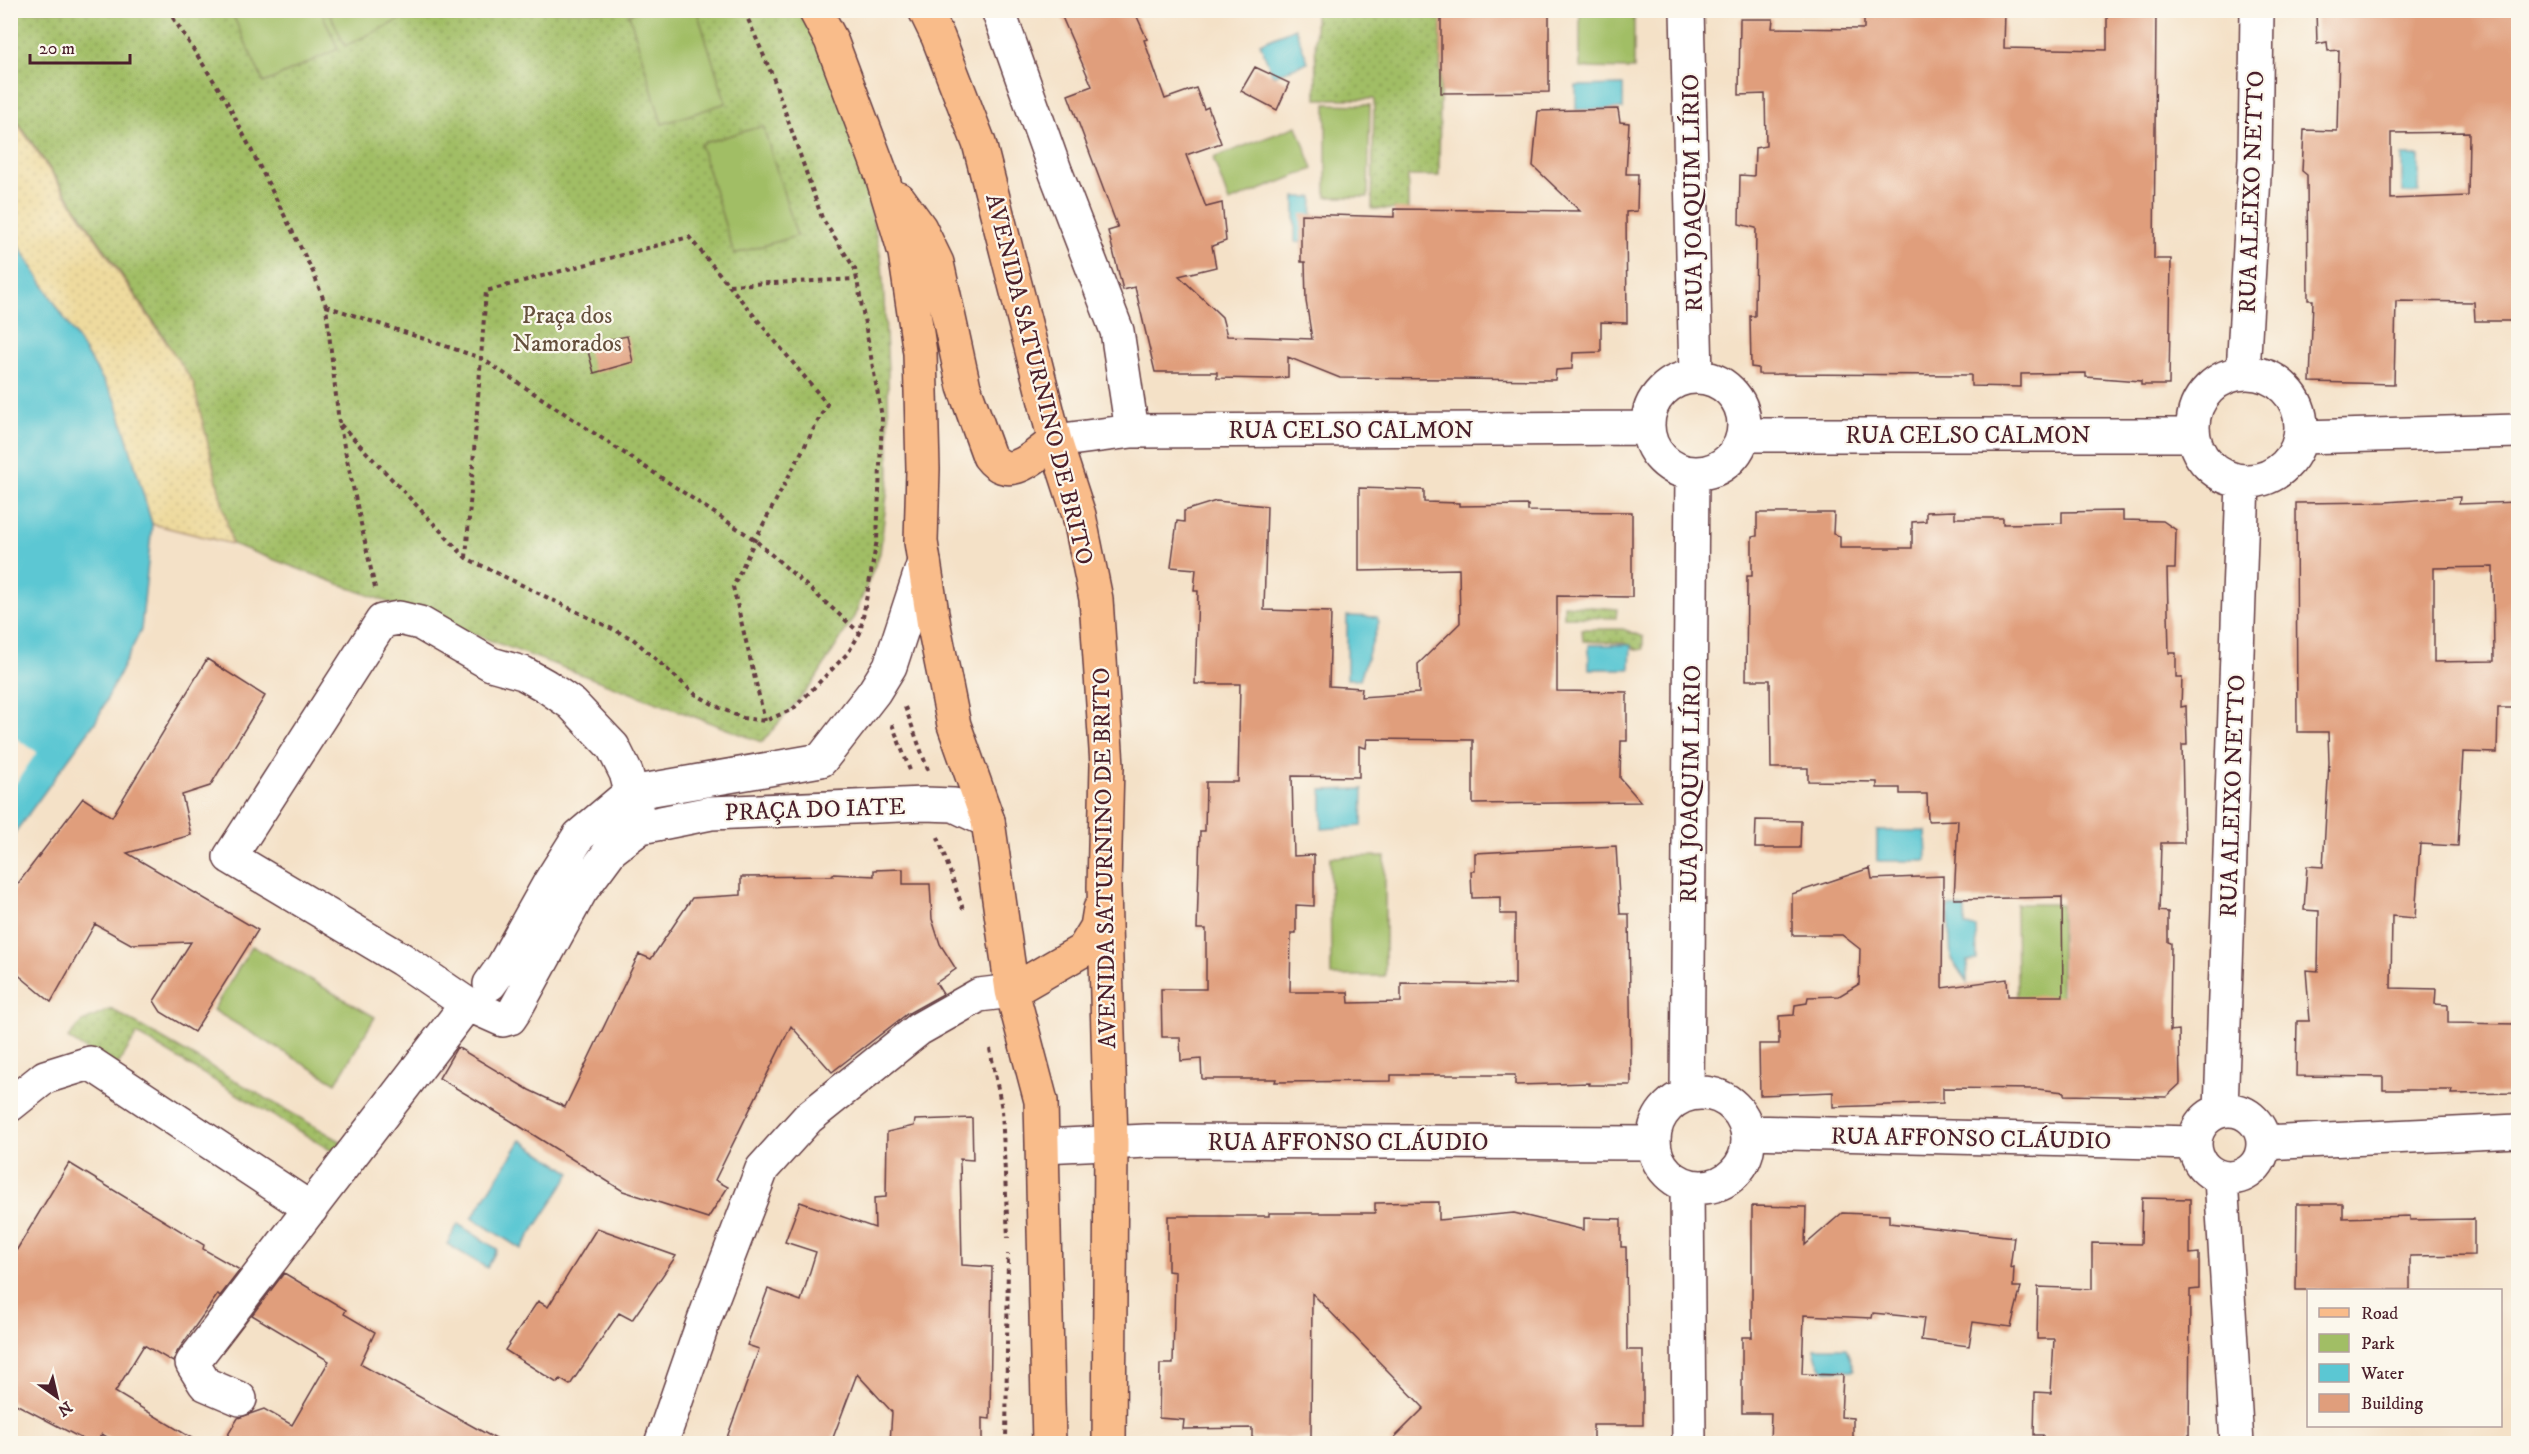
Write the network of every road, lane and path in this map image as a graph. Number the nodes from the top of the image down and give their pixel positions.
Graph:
1 (168, 10) edge
2 (744, 10) edge
3 (815, 10) edge
4 (925, 10) edge
5 (998, 10) edge
6 (1688, 10) edge
7 (2257, 10) edge
8 (882, 176) junction
9 (857, 279) junction
10 (728, 285) junction
11 (326, 306) junction
12 (481, 357) junction
13 (2243, 373) junction
14 (1696, 376) junction
15 (339, 423) junction
16 (1647, 428) junction
17 (1132, 431) junction
18 (2518, 431) edge
19 (1744, 435) junction
20 (2193, 435) junction
21 (2301, 437) junction
22 (1055, 441) junction
23 (1692, 473) junction
24 (2243, 482) junction
25 (755, 540) junction
26 (466, 558) junction
27 (924, 562) junction
28 (382, 621) junction
29 (860, 633) junction
30 (888, 715) dead end
31 (765, 720) junction
32 (911, 773) dead end
33 (630, 793) junction
34 (988, 821) junction
35 (640, 827) junction
36 (936, 833) dead end
37 (1104, 887) junction
38 (968, 922) dead end
39 (1012, 991) junction
40 (479, 994) junction
41 (988, 1042) dead end
42 (1687, 1094) junction
43 (10, 1105) edge
44 (2221, 1110) junction
45 (2518, 1131) edge
46 (1749, 1132) junction
47 (1111, 1143) junction
48 (1654, 1143) junction
49 (2194, 1143) junction
50 (2264, 1143) junction
51 (1042, 1146) junction
52 (2221, 1178) junction
53 (1688, 1185) junction
54 (311, 1209) junction
55 (240, 1399) dead end
56 (662, 1443) edge
57 (1006, 1443) edge
58 (1049, 1443) edge
59 (1109, 1443) edge
60 (1689, 1443) edge
61 (2237, 1443) edge

1 - 11 path
2 - 9 path
3 - 8 main road
4 - 22 main road, AVENIDA SATURNINO DE BRITO
5 - 17 street
6 - 14 street, RUA JOAQUIM LÍRIO
7 - 13 street, RUA ALEIXO NETTO
8 - 22 main road
8 - 27 main road
9 - 10 path
9 - 29 path
10 - 12 path
10 - 25 path
11 - 12 path
11 - 15 path
12 - 25 path
12 - 26 path
13 - 20 street
13 - 21 street
14 - 16 street
14 - 19 street
15 - 26 path
15 - 28 path
16 - 17 street, RUA CELSO CALMON
16 - 23 street
17 - 22 street, RUA CELSO CALMON
18 - 21 street
19 - 20 street, RUA CELSO CALMON
19 - 23 street
20 - 24 street
21 - 24 street
22 - 37 main road, AVENIDA SATURNINO DE BRITO
23 - 42 street, RUA JOAQUIM LÍRIO
24 - 44 street, RUA ALEIXO NETTO
25 - 29 path
25 - 31 path
26 - 31 path
27 - 33 street, PRAÇA DO IATE
27 - 34 main road
28 - 33 street
28 - 40 street
29 - 31 path
30 - 32 path
33 - 35 street
33 - 40 street
34 - 35 street, PRAÇA DO IATE
34 - 39 main road
35 - 40 street
36 - 38 path
37 - 39 main road
37 - 47 main road, AVENIDA SATURNINO DE BRITO
39 - 51 main road
39 - 56 street
40 - 54 street
41 - 57 path
42 - 46 street
42 - 48 street
43 - 54 street
44 - 49 street
44 - 50 street
45 - 50 street
46 - 49 street, RUA AFFONSO CLÁUDIO
46 - 53 street
47 - 48 street, RUA AFFONSO CLÁUDIO
47 - 51 street, RUA AFFONSO CLÁUDIO
47 - 59 main road, AVENIDA SATURNINO DE BRITO
48 - 53 street
49 - 52 street
50 - 52 street
51 - 58 main road
52 - 61 street
53 - 60 street
54 - 55 street

